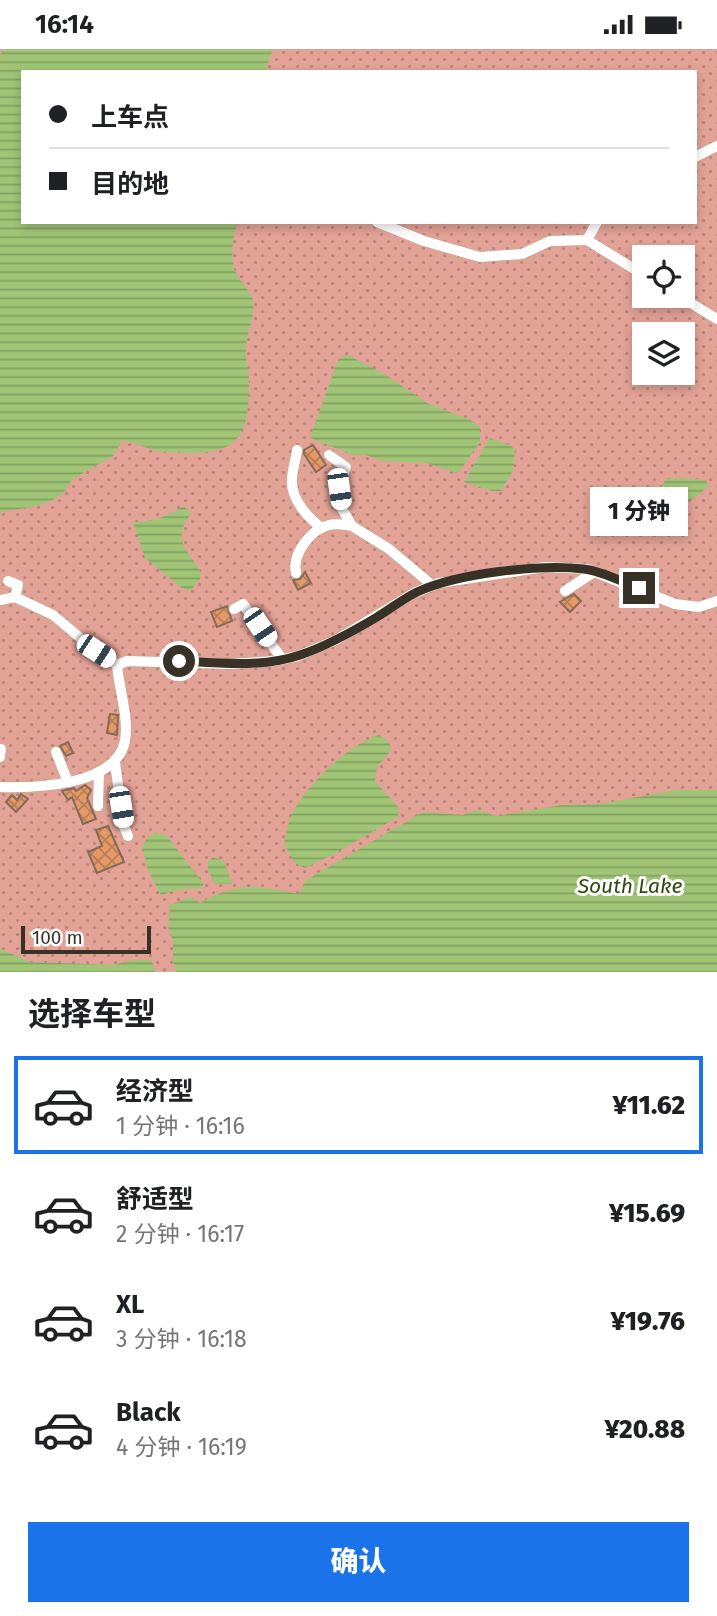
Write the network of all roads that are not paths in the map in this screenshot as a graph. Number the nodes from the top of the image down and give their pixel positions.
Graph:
1 (717, 146) edge
2 (697, 156) edge
3 (382, 224) edge
4 (596, 224) edge
5 (587, 240) junction
6 (632, 268) edge
7 (695, 306) edge
8 (717, 319) edge
9 (297, 450) dead end
10 (329, 455) dead end
11 (352, 526) junction
12 (323, 528) junction
13 (594, 572) junction
14 (296, 573) dead end
15 (8, 581) dead end
16 (432, 586) junction
17 (565, 591) dead end
18 (15, 597) junction
19 (0, 600) edge
20 (717, 601) edge
21 (234, 609) dead end
22 (282, 659) junction
23 (117, 665) junction
24 (56, 752) dead end
25 (115, 762) junction
26 (99, 772) junction
27 (68, 782) junction
28 (0, 787) edge
29 (98, 806) dead end
30 (128, 836) dead end

1 - 2 street
3 - 5 street
4 - 5 street
5 - 6 street
7 - 8 street
9 - 12 street
10 - 11 street
11 - 12 street
11 - 16 street
12 - 14 street
13 - 16 street
13 - 17 street
13 - 20 street
15 - 18 street
16 - 22 street
18 - 19 street
18 - 23 street
21 - 22 street
22 - 23 street
23 - 25 street
24 - 27 street
25 - 26 street
25 - 30 street
26 - 27 street
26 - 29 street
27 - 28 street

